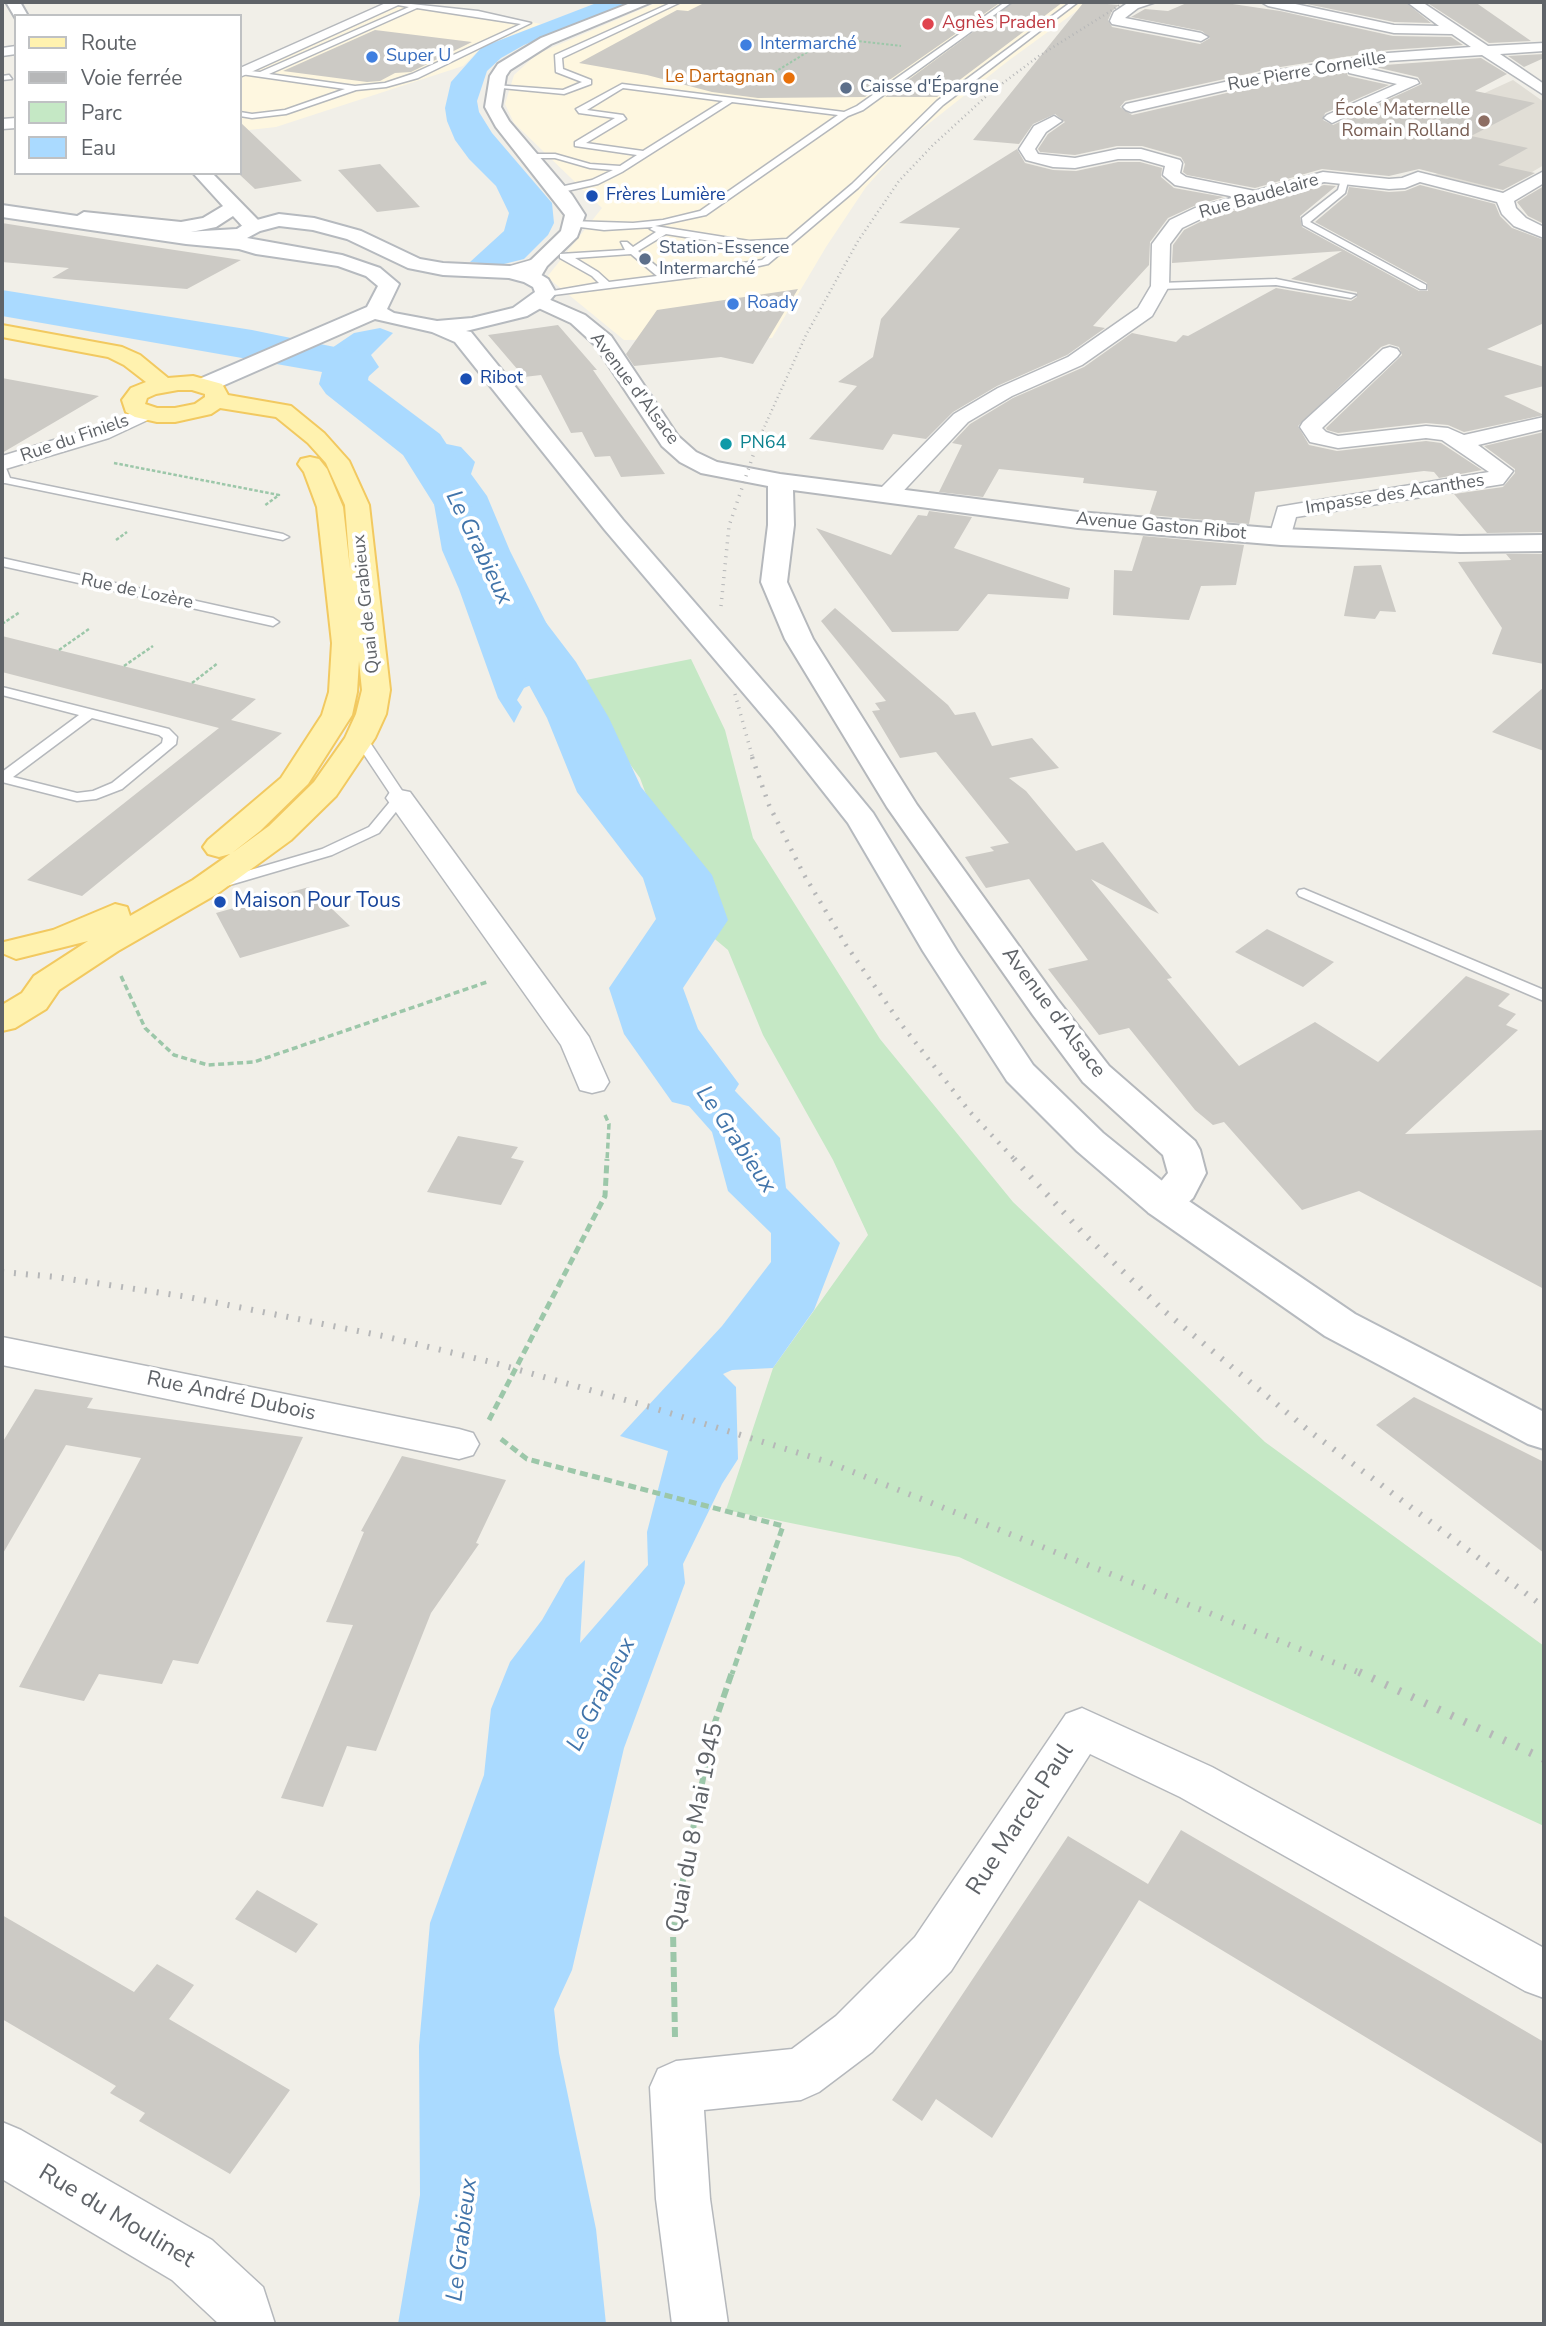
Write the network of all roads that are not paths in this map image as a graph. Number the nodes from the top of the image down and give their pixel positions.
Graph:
1 (396, 2) edge
2 (645, 2) edge
3 (678, 2) edge
4 (1009, 2) edge
5 (1075, 2) edge
6 (1149, 2) edge
7 (1268, 2) edge
8 (1414, 2) edge
9 (416, 6) junction
10 (1455, 30) junction
11 (329, 32) junction
12 (354, 33) junction
13 (1201, 37) dead end
14 (1544, 47) edge
15 (1484, 50) junction
16 (1331, 65) junction
17 (242, 72) edge
18 (242, 73) edge
19 (260, 75) junction
20 (495, 87) junction
21 (355, 88) junction
22 (1544, 92) edge
23 (730, 100) junction
24 (1131, 107) dead end
25 (242, 114) edge
26 (845, 114) junction
27 (1332, 118) dead end
28 (1054, 121) dead end
29 (645, 154) junction
30 (530, 156) junction
31 (624, 167) junction
32 (204, 175) edge
33 (1544, 176) edge
34 (1345, 178) junction
35 (558, 190) junction
36 (1260, 197) junction
37 (1505, 199) junction
38 (238, 208) junction
39 (2, 211) edge
40 (26, 215) junction
41 (279, 220) junction
42 (572, 223) junction
43 (634, 226) junction
44 (610, 227) junction
45 (664, 230) junction
46 (1544, 233) edge
47 (245, 234) junction
48 (792, 241) junction
49 (749, 244) junction
50 (630, 252) junction
51 (546, 262) junction
52 (746, 266) junction
53 (665, 278) junction
54 (606, 285) junction
55 (1160, 286) junction
56 (1423, 287) dead end
57 (1351, 295) dead end
58 (535, 302) junction
59 (382, 314) junction
60 (457, 329) junction
61 (2, 331) edge
62 (2, 347) edge
63 (1390, 353) dead end
64 (163, 384) junction
65 (207, 394) junction
66 (143, 403) junction
67 (1544, 423) edge
68 (1461, 442) junction
69 (2, 463) edge
70 (2, 470) edge
71 (780, 481) junction
72 (845, 490) junction
73 (886, 496) junction
74 (798, 516) junction
75 (283, 537) dead end
76 (1281, 537) junction
77 (1544, 543) edge
78 (2, 562) edge
79 (273, 622) dead end
80 (2, 691) edge
81 (90, 713) junction
82 (360, 738) junction
83 (2, 778) edge
84 (400, 798) junction
85 (205, 887) junction
86 (1304, 893) dead end
87 (9, 948) edge
88 (46, 983) junction
89 (1544, 996) edge
90 (2, 1020) edge
91 (592, 1082) road end
92 (1163, 1203) junction
93 (2, 1351) edge
94 (1544, 1432) edge
95 (459, 1444) dead end
96 (1543, 1974) edge
97 (2, 2149) edge
98 (247, 2324) edge
99 (700, 2324) edge

1 - 9 lane
1 - 11 street
2 - 20 street
3 - 20 lane
4 - 26 lane
5 - 48 lane
6 - 13 street
7 - 10 street
8 - 10 street
9 - 12 lane
9 - 21 lane
10 - 15 street
11 - 12 lane
11 - 17 street
12 - 19 lane
14 - 15 street, Rue Pierre Corneille
15 - 16 street, Rue Pierre Corneille
15 - 22 street
16 - 24 street, Rue Pierre Corneille
16 - 27 street
18 - 19 lane
19 - 21 lane
20 - 30 street
21 - 25 lane
23 - 26 lane
23 - 29 lane
23 - 29 lane
26 - 43 lane
28 - 36 street
29 - 31 lane
30 - 31 lane
30 - 35 street
31 - 35 lane
32 - 38 street
33 - 37 street
34 - 36 street, Rue Baudelaire
34 - 37 street, Rue Baudelaire
34 - 56 lane
35 - 42 street
36 - 55 street, Rue Baudelaire
37 - 46 street
38 - 40 street
38 - 41 street
38 - 47 street
39 - 40 street
40 - 47 street
41 - 47 street
41 - 51 street
42 - 44 lane
42 - 51 street
43 - 44 lane
43 - 45 lane
44 - 50 lane
45 - 49 lane
45 - 50 lane
47 - 59 street
48 - 49 lane
48 - 52 lane
49 - 52 lane
50 - 51 lane
50 - 53 lane
51 - 54 lane
51 - 58 street
52 - 53 lane
53 - 54 lane
54 - 58 lane
55 - 57 lane
55 - 73 street
58 - 60 street, Avenue d'Alsace
58 - 71 street, Avenue d'Alsace
59 - 60 street
59 - 65 street
60 - 92 street
61 - 64 main road
62 - 66 main road
63 - 68 street, Impasse des Acanthes
64 - 65 main road
64 - 66 main road
65 - 66 main road
65 - 82 main road, Quai de Grabieux
65 - 87 main road, Quai de Grabieux
66 - 69 street, Rue du Finiels
67 - 68 street
68 - 76 street, Impasse des Acanthes
70 - 75 lane
71 - 72 street, Avenue Gaston Ribot
71 - 74 street, Avenue d'Alsace
72 - 73 street, Avenue Gaston Ribot
72 - 74 street
73 - 76 street, Avenue Gaston Ribot
74 - 92 street, Avenue d'Alsace
76 - 77 street, Avenue Gaston Ribot
78 - 79 lane, Rue de Lozère
80 - 81 lane
81 - 83 lane
81 - 83 lane
82 - 84 lane
82 - 85 main road, Quai de Grabieux
84 - 85 lane
84 - 91 street
85 - 88 main road, Quai de Grabieux
86 - 89 lane
87 - 88 main road
88 - 90 main road, Quai de Grabieux
92 - 94 street
93 - 95 street, Rue André Dubois
96 - 99 street, Rue Marcel Paul
97 - 98 street, Rue du Moulinet

